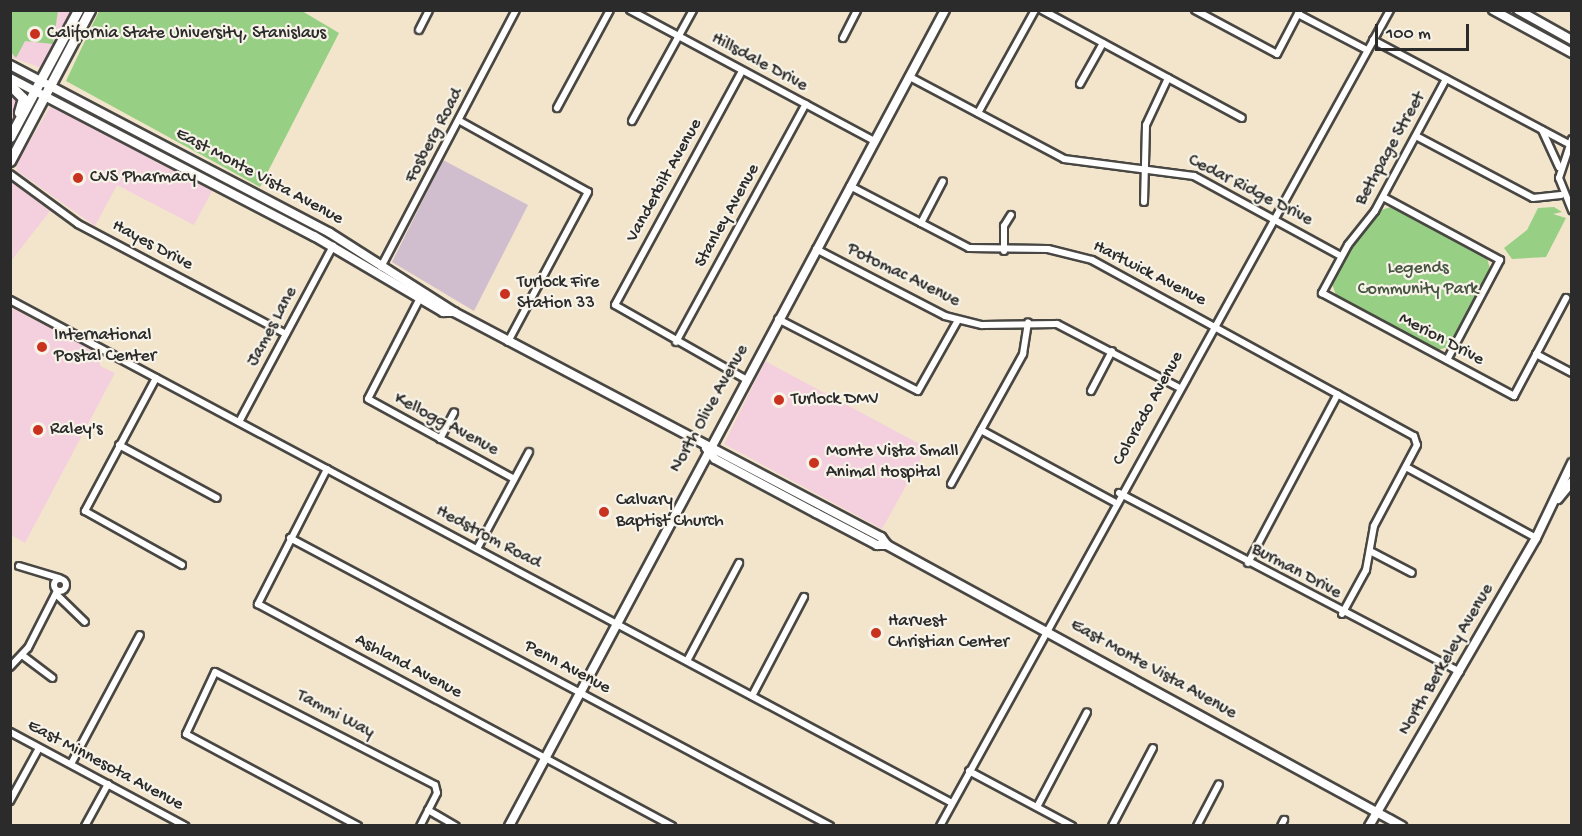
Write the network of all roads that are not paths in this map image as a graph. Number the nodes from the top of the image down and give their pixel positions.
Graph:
1 (78, 10) edge
2 (90, 10) edge
3 (429, 10) edge
4 (610, 10) edge
5 (630, 10) edge
6 (693, 10) edge
7 (857, 10) edge
8 (945, 10) edge
9 (1035, 10) edge
10 (1042, 10) edge
11 (1195, 10) edge
12 (1215, 10) edge
13 (1390, 10) edge
14 (1494, 10) edge
15 (1518, 10) edge
16 (515, 11) edge
17 (1299, 12) edge
18 (1210, 19) junction
19 (419, 30) dead end
20 (678, 36) junction
21 (843, 38) dead end
22 (1372, 40) junction
23 (1572, 40) edge
24 (1103, 43) junction
25 (1367, 50) junction
26 (1572, 53) edge
27 (10, 65) edge
28 (742, 71) junction
29 (910, 77) junction
30 (10, 78) edge
31 (1168, 78) junction
32 (1446, 79) junction
33 (42, 80) junction
34 (52, 84) junction
35 (1080, 84) dead end
36 (10, 85) edge
37 (36, 90) junction
38 (46, 95) junction
39 (806, 104) junction
40 (557, 108) dead end
41 (978, 113) junction
42 (1242, 118) dead end
43 (20, 120) junction
44 (460, 121) junction
45 (632, 121) dead end
46 (1542, 130) junction
47 (1416, 136) junction
48 (10, 137) edge
49 (874, 141) junction
50 (1570, 142) edge
51 (10, 161) edge
52 (1144, 169) junction
53 (1560, 169) junction
54 (10, 174) edge
55 (944, 181) dead end
56 (850, 186) junction
57 (1561, 195) junction
58 (1383, 197) junction
59 (1144, 202) dead end
60 (1572, 211) edge
61 (1011, 215) dead end
62 (1272, 219) junction
63 (921, 223) junction
64 (333, 246) junction
65 (816, 249) junction
66 (1004, 251) junction
67 (1341, 256) junction
68 (382, 265) junction
69 (378, 274) junction
70 (1322, 293) joint
71 (1566, 298) dead end
72 (10, 300) edge
73 (420, 300) junction
74 (454, 312) junction
75 (778, 319) junction
76 (958, 320) junction
77 (1028, 322) junction
78 (1214, 323) junction
79 (286, 334) junction
80 (508, 342) junction
81 (676, 342) junction
82 (1112, 351) junction
83 (1536, 354) junction
84 (1447, 360) junction
85 (1572, 373) edge
86 (156, 378) junction
87 (745, 379) junction
88 (1178, 387) junction
89 (1090, 391) dead end
90 (1338, 394) junction
91 (454, 413) dead end
92 (239, 422) junction
93 (981, 430) junction
94 (440, 439) junction
95 (119, 445) junction
96 (706, 448) junction
97 (529, 452) dead end
98 (1572, 463) edge
99 (1406, 467) junction
100 (327, 469) junction
101 (514, 479) junction
102 (1572, 482) edge
103 (951, 484) dead end
104 (1119, 493) junction
105 (217, 498) dead end
106 (1114, 502) junction
107 (1551, 509) junction
108 (816, 513) junction
109 (854, 522) junction
110 (290, 537) junction
111 (1536, 538) junction
112 (887, 545) junction
113 (477, 549) junction
114 (1370, 551) junction
115 (739, 562) dead end
116 (1248, 563) junction
117 (182, 565) dead end
118 (19, 566) dead end
119 (1412, 573) dead end
120 (56, 592) junction
121 (804, 597) dead end
122 (1342, 614) junction
123 (85, 622) dead end
124 (615, 623) junction
125 (1044, 629) junction
126 (140, 635) dead end
127 (22, 655) junction
128 (687, 661) junction
129 (11, 665) edge
130 (1460, 672) junction
131 (52, 678) dead end
132 (579, 692) junction
133 (752, 696) junction
134 (1087, 712) dead end
135 (10, 732) edge
136 (39, 748) junction
137 (1153, 748) dead end
138 (544, 758) junction
139 (71, 764) junction
140 (969, 771) junction
141 (108, 784) junction
142 (1219, 784) dead end
143 (10, 801) edge
144 (952, 803) junction
145 (1037, 807) junction
146 (428, 810) junction
147 (1378, 812) junction
148 (85, 825) edge
149 (185, 825) edge
150 (358, 825) edge
151 (420, 825) edge
152 (456, 825) edge
153 (509, 825) edge
154 (672, 825) edge
155 (830, 825) edge
156 (940, 825) edge
157 (1072, 825) edge
158 (1112, 825) edge
159 (1197, 825) edge
160 (1370, 825) edge
161 (1402, 825) edge

1 - 33 main road
2 - 34 main road
3 - 19 street
4 - 40 street
5 - 20 street, Hillsdale Drive
6 - 20 street
7 - 21 street
8 - 29 main road, North Olive Avenue
9 - 41 street
10 - 24 street
11 - 18 street
12 - 18 street
13 - 22 street, Colorado Avenue
14 - 26 main road
15 - 23 main road
16 - 44 street, Fosberg Road
17 - 18 street
17 - 25 street
20 - 28 street, Hillsdale Drive
20 - 45 street
22 - 25 street, Colorado Avenue
22 - 32 street
24 - 31 street
24 - 35 street
25 - 62 street, Colorado Avenue
27 - 33 main road, East Monte Vista Avenue
28 - 39 street, Hillsdale Drive
28 - 81 street, Vanderbilt Avenue
29 - 41 street, Cedar Ridge Drive
29 - 49 main road, North Olive Avenue
30 - 37 main road, East Monte Vista Avenue
31 - 42 street
31 - 52 street
32 - 46 street
32 - 47 street, Bethpage Street
33 - 34 main road, East Monte Vista Avenue
33 - 37 main road
34 - 38 main road
34 - 68 main road, East Monte Vista Avenue
36 - 43 main road
37 - 38 main road, East Monte Vista Avenue
37 - 43 main road
38 - 51 main road
38 - 64 main road, East Monte Vista Avenue
39 - 49 street, Hillsdale Drive
39 - 81 street, Stanley Avenue
41 - 52 street, Cedar Ridge Drive
43 - 48 main road
44 - 68 street, Fosberg Road
44 - 80 street
46 - 50 street
46 - 53 street
47 - 57 street
47 - 58 street, Bethpage Street
49 - 56 main road, North Olive Avenue
50 - 53 street
52 - 59 street
52 - 62 street, Cedar Ridge Drive
53 - 57 street
54 - 79 street, Hayes Drive
55 - 63 street
56 - 63 street, Hartwick Avenue
56 - 65 main road, North Olive Avenue
57 - 60 street
58 - 67 street, Bethpage Street
58 - 84 street
61 - 66 street
62 - 67 street, Cedar Ridge Drive
62 - 78 street, Colorado Avenue
63 - 66 street, Hartwick Avenue
64 - 69 main road, East Monte Vista Avenue
64 - 79 street, James Lane
65 - 75 main road, North Olive Avenue
65 - 76 street, Potomac Avenue
66 - 78 street, Hartwick Avenue
67 - 70 street, Bethpage Street
68 - 69 street, Fosberg Road
68 - 74 main road, East Monte Vista Avenue
69 - 73 main road, East Monte Vista Avenue
70 - 84 street, Merion Drive
71 - 83 street
72 - 86 street, Hedstrom Road
73 - 74 main road, East Monte Vista Avenue
73 - 94 street, Kellogg Avenue
74 - 80 main road, East Monte Vista Avenue
75 - 76 street
75 - 87 main road, North Olive Avenue
76 - 77 street, Potomac Avenue
77 - 82 street, Potomac Avenue
77 - 93 street
78 - 88 street, Colorado Avenue
78 - 90 street, Hartwick Avenue
79 - 92 street, James Lane
80 - 96 main road, East Monte Vista Avenue
81 - 87 street
82 - 88 street, Potomac Avenue
82 - 89 street
83 - 84 street, Merion Drive
83 - 85 street
86 - 92 street, Hedstrom Road
86 - 95 street
87 - 96 main road, North Olive Avenue
88 - 104 street, Colorado Avenue
90 - 99 street, Hartwick Avenue
90 - 116 street
91 - 94 street
92 - 100 street, Hedstrom Road
93 - 103 street
93 - 106 street
94 - 101 street, Kellogg Avenue
95 - 105 street
95 - 117 street
96 - 108 main road, East Monte Vista Avenue
96 - 109 main road, East Monte Vista Avenue
96 - 124 main road, North Olive Avenue
97 - 101 street
98 - 107 main road, North Berkeley Avenue
99 - 111 street
99 - 114 street
100 - 110 street
100 - 113 street, Hedstrom Road
101 - 113 street
102 - 107 main road, North Berkeley Avenue
104 - 106 street, Colorado Avenue
104 - 116 street, Burman Drive
106 - 125 street, Colorado Avenue
107 - 111 main road, North Berkeley Avenue
108 - 109 main road
108 - 112 main road, East Monte Vista Avenue
109 - 112 main road, East Monte Vista Avenue
110 - 132 street, Penn Avenue
110 - 138 street, Ashland Avenue
111 - 130 main road, North Berkeley Avenue
112 - 125 main road, East Monte Vista Avenue
113 - 124 street, Hedstrom Road
114 - 119 street
114 - 122 street
115 - 128 street
116 - 122 street, Burman Drive
118 - 120 street
120 - 123 street
120 - 127 street
121 - 133 street
122 - 130 street, Burman Drive
124 - 128 street, Hedstrom Road
124 - 132 main road, North Olive Avenue
125 - 140 street, Colorado Avenue
125 - 147 main road, East Monte Vista Avenue
126 - 139 street
127 - 129 street
127 - 131 street
128 - 133 street, Hedstrom Road
130 - 147 main road, North Berkeley Avenue
132 - 138 main road, North Olive Avenue
132 - 155 street, Penn Avenue
133 - 144 street, Hedstrom Road
134 - 145 street
135 - 136 street, East Minnesota Avenue
136 - 139 street, East Minnesota Avenue
136 - 143 street
137 - 158 street
138 - 153 main road, North Olive Avenue
138 - 154 street, Ashland Avenue
139 - 141 street, East Minnesota Avenue
140 - 144 street, Colorado Avenue
140 - 145 street
141 - 148 street
141 - 149 street, East Minnesota Avenue
142 - 159 street
144 - 156 street, Colorado Avenue
145 - 157 street
146 - 150 street, Tammi Way
146 - 151 street
146 - 152 street
147 - 160 main road, North Berkeley Avenue
147 - 161 main road, East Monte Vista Avenue

